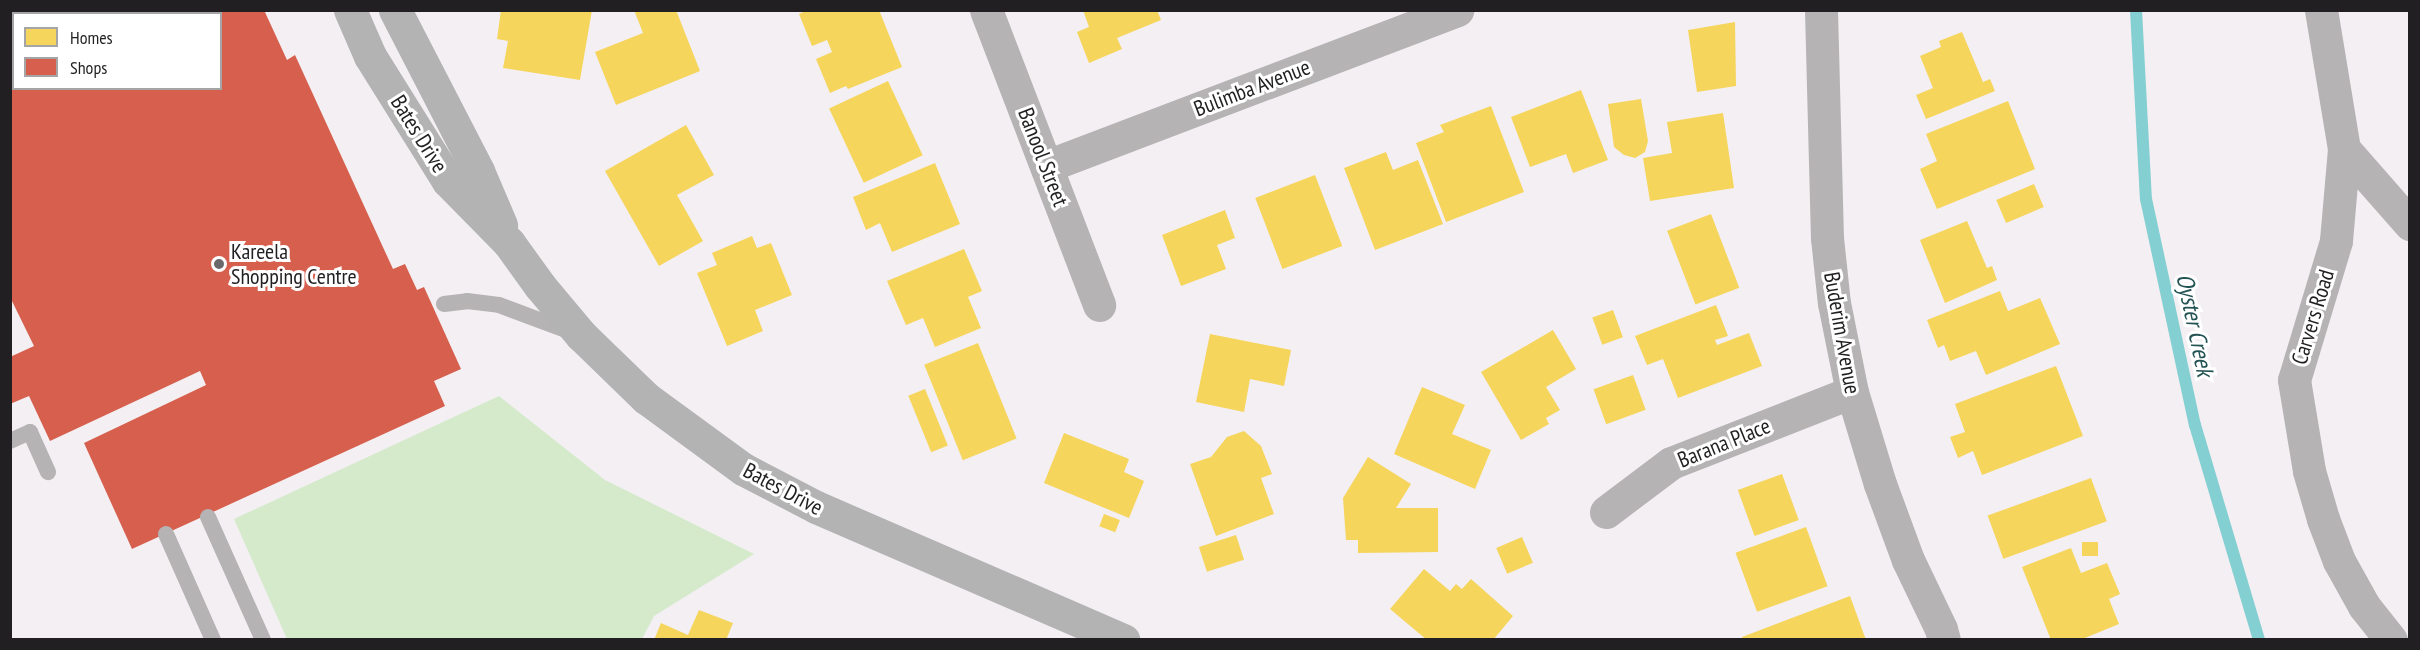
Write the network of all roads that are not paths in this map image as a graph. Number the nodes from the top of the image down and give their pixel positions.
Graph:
1 (350, 10) edge
2 (394, 10) edge
3 (986, 10) edge
4 (1457, 10) edge
5 (1821, 10) edge
6 (2321, 10) edge
7 (2343, 149) junction
8 (1047, 166) junction
9 (2409, 224) edge
10 (509, 243) junction
11 (444, 304) dead end
12 (1099, 305) dead end
13 (581, 335) junction
14 (1852, 392) junction
15 (10, 441) edge
16 (48, 472) dead end
17 (1606, 512) dead end
18 (208, 516) dead end
19 (166, 534) dead end
20 (213, 639) edge
21 (263, 639) edge
22 (1123, 639) edge
23 (1944, 639) edge
24 (2391, 639) edge

1 - 10 street, Bates Drive
2 - 10 street, Bates Drive
3 - 8 street, Banool Street
4 - 8 street, Bulimba Avenue
5 - 14 street, Buderim Avenue
6 - 7 street, Carvers Road
7 - 9 street
7 - 24 street, Carvers Road
8 - 12 street, Banool Street
10 - 13 street, Bates Drive
11 - 13 lane
13 - 22 street, Bates Drive
14 - 17 street, Barana Place
14 - 23 street, Buderim Avenue
15 - 16 lane
18 - 21 lane
19 - 20 lane

